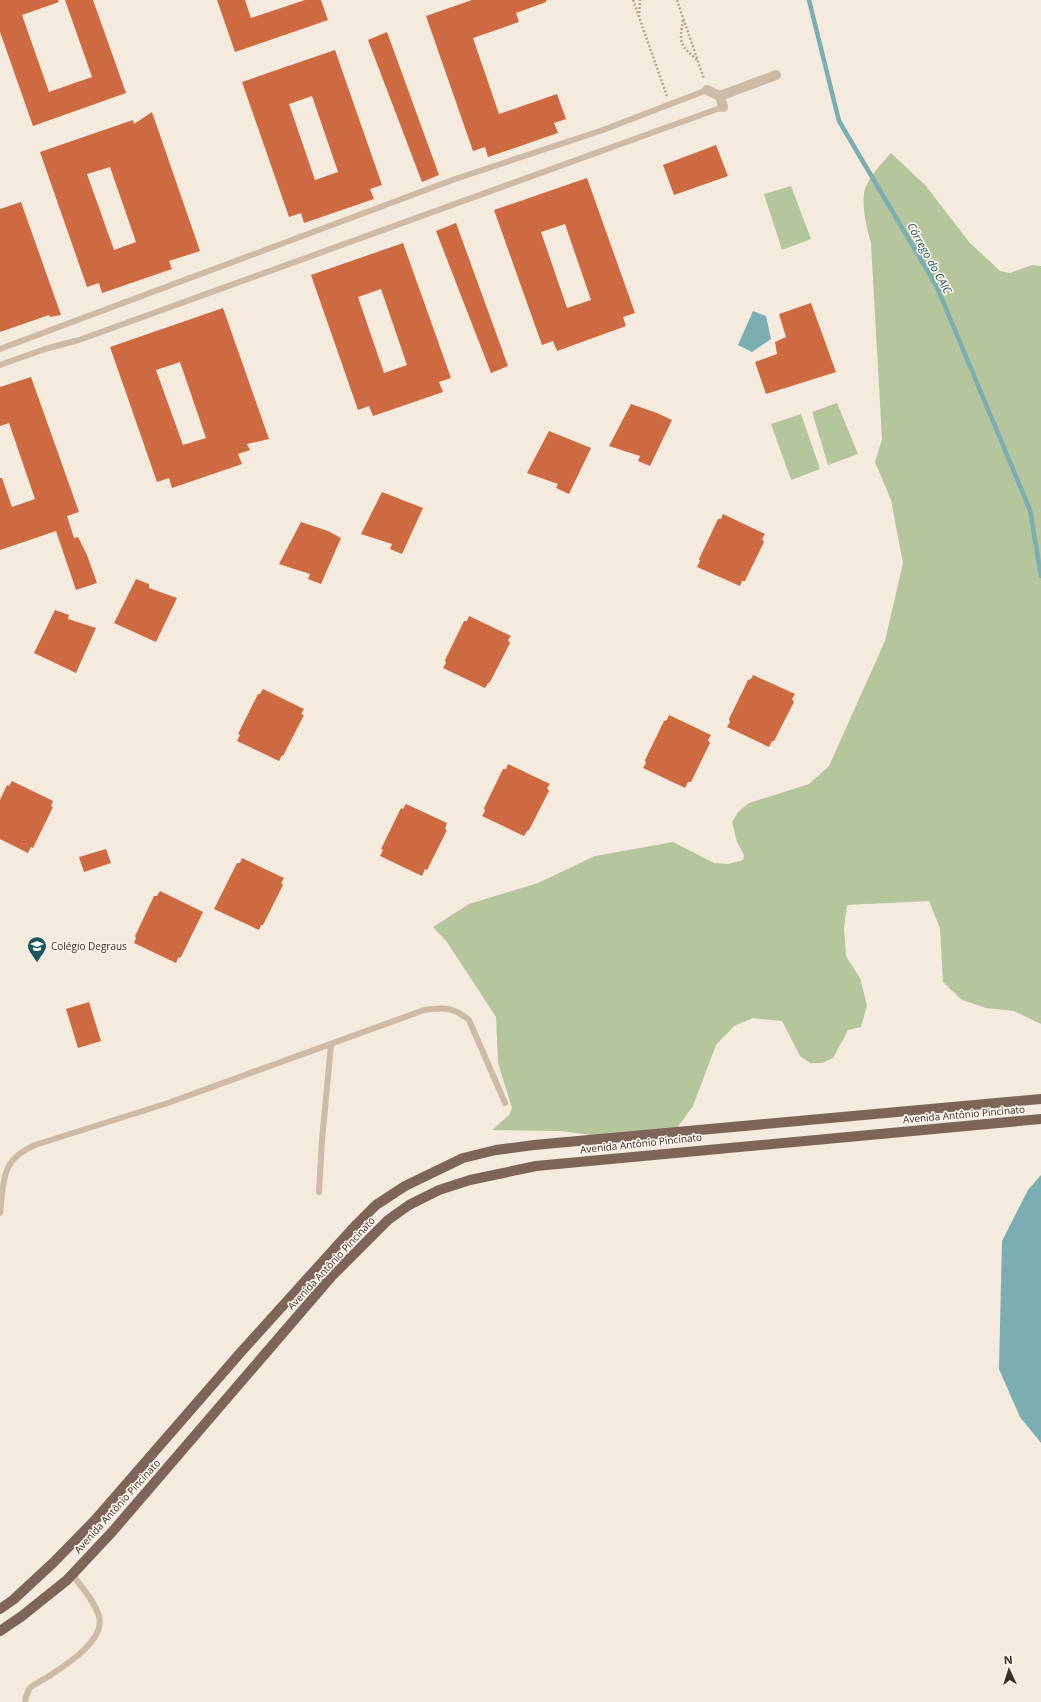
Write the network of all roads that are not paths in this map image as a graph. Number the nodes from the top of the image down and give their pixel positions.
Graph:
1 (776, 75) dead end
2 (707, 90) joint
3 (720, 96) junction
4 (723, 107) joint
5 (0, 349) edge
6 (0, 365) edge
7 (331, 1045) junction
8 (1041, 1099) edge
9 (505, 1103) dead end
10 (1041, 1119) edge
11 (319, 1192) dead end
12 (0, 1213) edge
13 (72, 1574) junction
14 (0, 1609) edge
15 (0, 1631) edge
16 (25, 1702) edge

1 - 3 street
2 - 3 street
2 - 5 lane
3 - 4 street
4 - 6 lane
7 - 9 lane
7 - 11 lane
7 - 12 lane
8 - 14 main road, Avenida Antônio Pincinato
10 - 13 main road, Avenida Antônio Pincinato
13 - 15 main road, Avenida Antônio Pincinato
13 - 16 lane

